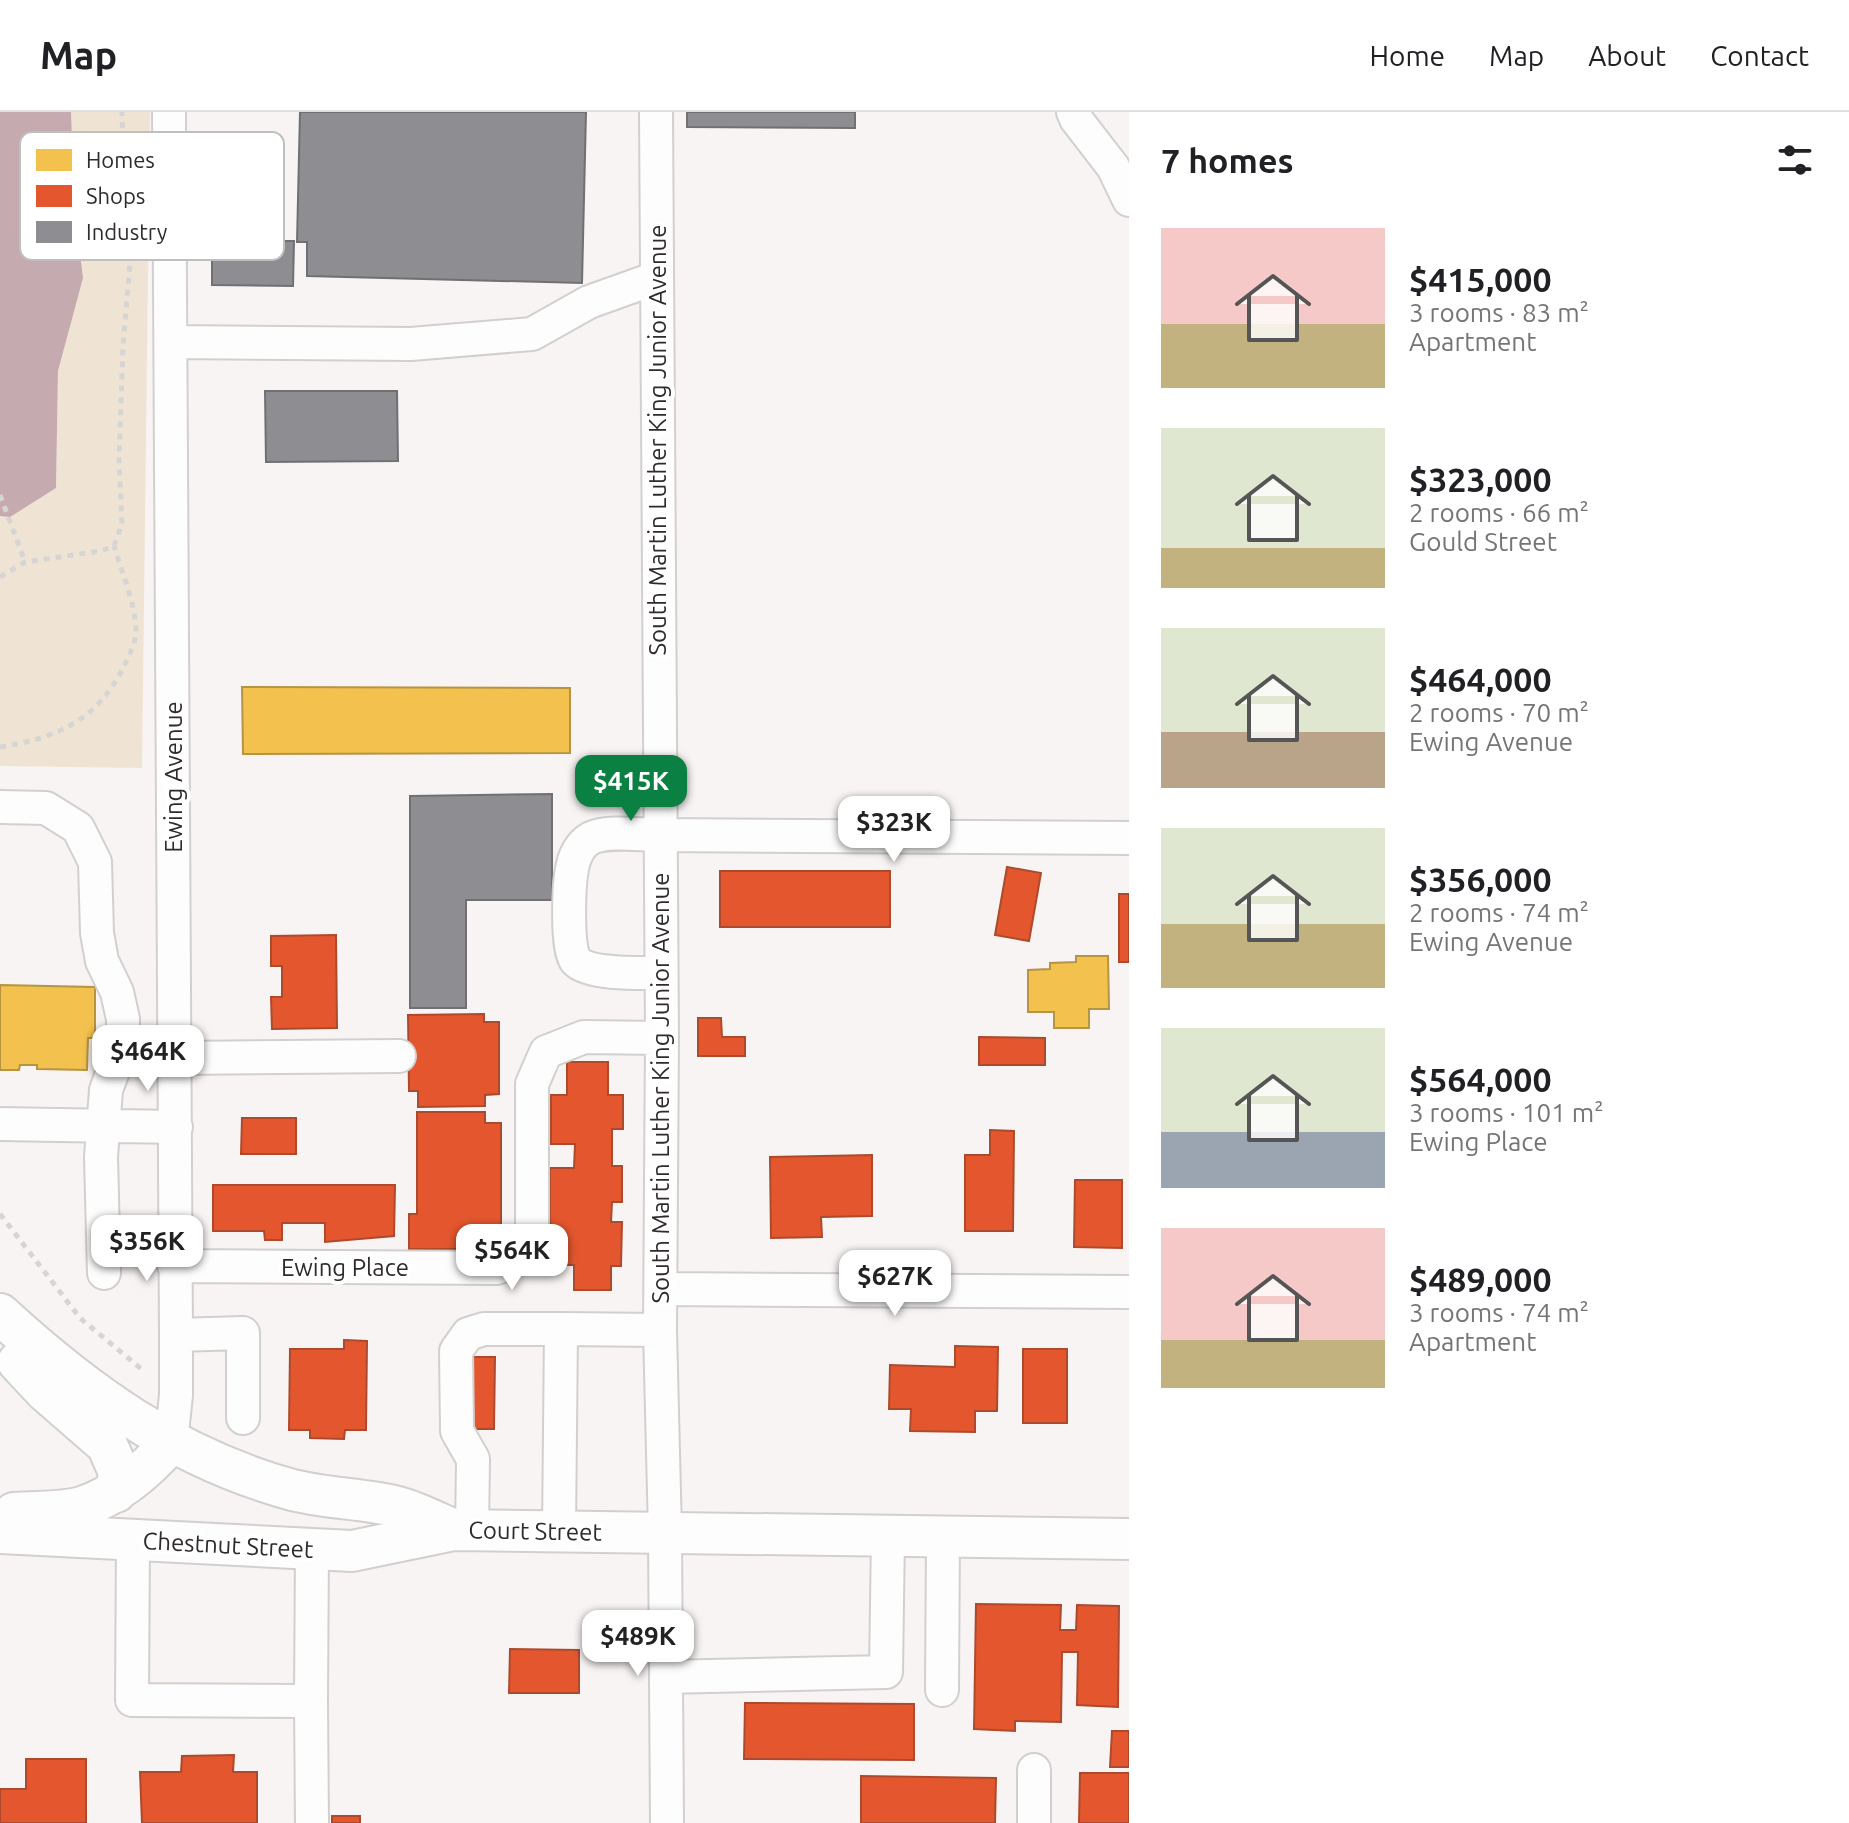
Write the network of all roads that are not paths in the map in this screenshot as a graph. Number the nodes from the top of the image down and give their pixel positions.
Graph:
1 (169, 112) edge
2 (656, 112) edge
3 (1073, 112) edge
4 (169, 132) edge
5 (1129, 200) edge
6 (170, 260) edge
7 (656, 278) junction
8 (171, 342) junction
9 (0, 807) edge
10 (659, 835) junction
11 (1129, 838) edge
12 (661, 973) junction
13 (662, 1038) junction
14 (399, 1056) dead end
15 (176, 1058) junction
16 (0, 1124) edge
17 (104, 1125) junction
18 (176, 1127) junction
19 (174, 1266) junction
20 (104, 1273) dead end
21 (661, 1289) junction
22 (1129, 1292) edge
23 (561, 1329) junction
24 (660, 1330) junction
25 (1, 1334) edge
26 (176, 1335) junction
27 (243, 1418) dead end
28 (171, 1442) junction
29 (116, 1492) junction
30 (0, 1514) edge
31 (463, 1530) junction
32 (0, 1533) edge
33 (559, 1533) junction
34 (665, 1533) junction
35 (888, 1536) junction
36 (943, 1537) junction
37 (1129, 1539) edge
38 (133, 1540) junction
39 (312, 1549) junction
40 (666, 1677) junction
41 (942, 1690) dead end
42 (311, 1701) junction
43 (1034, 1770) dead end
44 (312, 1823) edge
45 (667, 1823) edge
46 (1034, 1823) edge

1 - 4 street, Ewing Avenue
2 - 7 street, South Martin Luther King Junior Avenue
3 - 5 street
6 - 8 street, Ewing Avenue
7 - 8 street
7 - 10 street, South Martin Luther King Junior Avenue
8 - 15 street, Ewing Avenue
9 - 17 street
10 - 11 street
10 - 12 street, South Martin Luther King Junior Avenue
10 - 12 street
12 - 13 street, South Martin Luther King Junior Avenue
13 - 19 street, Ewing Place
13 - 21 street, South Martin Luther King Junior Avenue
14 - 15 street
15 - 18 street, Ewing Avenue
16 - 17 street
17 - 18 street
17 - 20 street
18 - 19 street, Ewing Avenue
19 - 26 street, Ewing Avenue
21 - 22 street
21 - 24 street, South Martin Luther King Junior Avenue
23 - 24 street
23 - 31 street
23 - 33 street
24 - 34 street, South Martin Luther King Junior Avenue
25 - 28 main road, Court Street
25 - 29 main road
26 - 27 street
26 - 28 street, Ewing Avenue
28 - 29 main road
28 - 31 main road, Court Street
29 - 30 main road
31 - 33 main road, Court Street
31 - 39 main road, Chestnut Street
32 - 38 main road, Chestnut Street
33 - 34 main road, Court Street
34 - 35 main road, Court Street
34 - 40 street, South Martin Luther King Junior Avenue
35 - 36 main road, Court Street
35 - 40 street
36 - 37 main road, Court Street
36 - 41 street
38 - 39 main road, Chestnut Street
38 - 42 street
39 - 42 street
40 - 45 street, South Martin Luther King Junior Avenue
42 - 44 street
43 - 46 street

